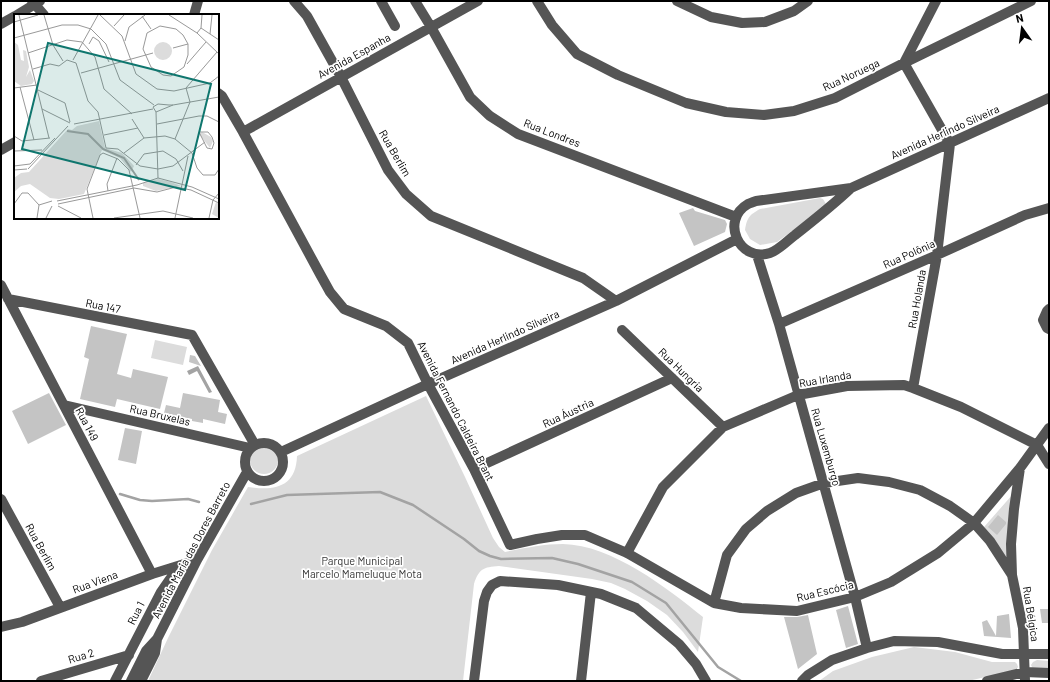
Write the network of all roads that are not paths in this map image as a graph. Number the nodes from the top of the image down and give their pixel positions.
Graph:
1 (198, 1) edge
2 (294, 1) edge
3 (382, 1) edge
4 (415, 1) edge
5 (478, 1) edge
6 (537, 1) edge
7 (677, 1) edge
8 (808, 1) edge
9 (936, 1) edge
10 (1031, 1) edge
11 (35, 2) edge
12 (19, 14) edge
13 (43, 14) edge
14 (194, 14) edge
15 (14, 17) edge
16 (1, 24) edge
17 (395, 26) dead end
18 (431, 27) junction
19 (904, 63) junction
20 (341, 77) junction
21 (219, 94) edge
22 (1049, 98) edge
23 (243, 132) junction
24 (14, 143) edge
25 (950, 144) junction
26 (1, 150) edge
27 (851, 188) junction
28 (824, 192) junction
29 (830, 208) junction
30 (1049, 208) edge
31 (736, 217) junction
32 (737, 240) junction
33 (757, 254) junction
34 (937, 255) junction
35 (1, 285) edge
36 (8, 299) junction
37 (616, 301) junction
38 (1049, 309) edge
39 (779, 324) junction
40 (1049, 329) edge
41 (622, 330) dead end
42 (672, 378) junction
43 (428, 384) junction
44 (913, 388) junction
45 (798, 395) junction
46 (64, 405) junction
47 (724, 427) junction
48 (1049, 428) edge
49 (1037, 445) junction
50 (253, 447) junction
51 (281, 452) junction
52 (1049, 464) edge
53 (1020, 468) junction
54 (474, 469) junction
55 (247, 472) junction
56 (824, 483) junction
57 (1, 499) edge
58 (974, 523) junction
59 (510, 545) joint
60 (627, 553) junction
61 (192, 561) junction
62 (152, 574) junction
63 (1012, 575) junction
64 (591, 592) junction
65 (855, 597) junction
66 (714, 603) junction
67 (60, 607) junction
68 (1, 627) edge
69 (157, 639) junction
70 (867, 648) junction
71 (129, 654) junction
72 (1024, 654) junction
73 (1049, 654) edge
74 (1049, 673) edge
75 (1025, 677) edge
76 (41, 681) edge
77 (115, 681) edge
78 (131, 681) edge
79 (141, 681) edge
80 (474, 681) edge
81 (580, 681) edge
82 (706, 681) edge
83 (802, 681) edge
84 (987, 681) edge

1 - 14 street
2 - 20 street, Rua Berlim
3 - 17 street
4 - 18 street, Rua Londres
5 - 18 street, Avenida Espanha
6 - 19 street, Rua Noruega
7 - 8 street
9 - 19 street
10 - 19 street, Rua Noruega
11 - 12 street
11 - 13 street
15 - 16 street
18 - 20 street, Avenida Espanha
18 - 31 street, Rua Londres
19 - 25 street
20 - 23 street, Avenida Espanha
20 - 37 street, Rua Berlim
21 - 23 street, Avenida Fernando Caldeira Brant
22 - 25 street, Avenida Herlindo Silveira
23 - 43 street, Avenida Fernando Caldeira Brant
24 - 26 street
25 - 27 street, Avenida Herlindo Silveira
25 - 34 street, Rua Holanda
27 - 28 street, Avenida Herlindo Silveira
27 - 29 street, Avenida Herlindo Silveira
28 - 29 street
28 - 31 street, Avenida Herlindo Silveira
29 - 33 street, Avenida Herlindo Silveira
30 - 34 street, Rua Polônia
31 - 32 street
32 - 33 street
32 - 37 street, Avenida Herlindo Silveira
33 - 39 street, Rua Luxemburgo
34 - 39 street, Rua Polônia
34 - 44 street, Rua Holanda
35 - 36 street, Rua 149
36 - 46 street, Rua 149
36 - 50 street, Rua 147
37 - 43 street, Avenida Herlindo Silveira
38 - 40 street
39 - 45 street, Rua Luxemburgo
41 - 42 street, Rua Hungria
42 - 47 street, Rua Hungria
42 - 54 street, Rua Áustria
43 - 51 street, Avenida Herlindo Silveira
43 - 54 street, Avenida Fernando Caldeira Brant
44 - 45 street, Rua Irlanda
44 - 49 street, Rua Irlanda
45 - 47 street, Rua Irlanda
45 - 56 street, Rua Luxemburgo
46 - 50 street, Rua Bruxelas
46 - 62 street, Rua 149
47 - 60 street, Rua Irlanda
48 - 49 street, Rua Escócia
49 - 52 street
49 - 53 street, Rua Escócia
50 - 51 street
50 - 55 street
51 - 55 street
53 - 58 street, Rua Escócia
53 - 63 street, Rua Bélgica
54 - 59 street, Avenida Fernando Caldeira Brant
55 - 61 street, Avenida Maria das Dores Barreto
56 - 58 street, Rua Bélgica
56 - 65 street, Rua Luxemburgo
56 - 66 street, Rua Bélgica
57 - 67 street, Rua Berlim
58 - 63 street, Rua Bélgica
58 - 65 street, Rua Escócia
59 - 60 street, Rua Escócia
60 - 66 street, Rua Escócia
61 - 62 street, Rua Viena
61 - 69 street, Avenida Maria das Dores Barreto
61 - 71 street, Rua 1
62 - 67 street, Rua Viena
63 - 72 street, Rua Bélgica
64 - 80 street
64 - 81 street
64 - 82 street
65 - 66 street, Rua Escócia
65 - 70 street, Rua Luxemburgo
67 - 68 street, Rua Viena
69 - 78 street, Avenida Maria das Dores Barreto
69 - 79 street, Avenida Maria das Dores Barreto
70 - 72 street
70 - 83 street
71 - 76 street, Rua 2
71 - 77 street, Rua 1
72 - 73 street
72 - 75 street, Rua Bélgica
74 - 75 street
75 - 84 street

